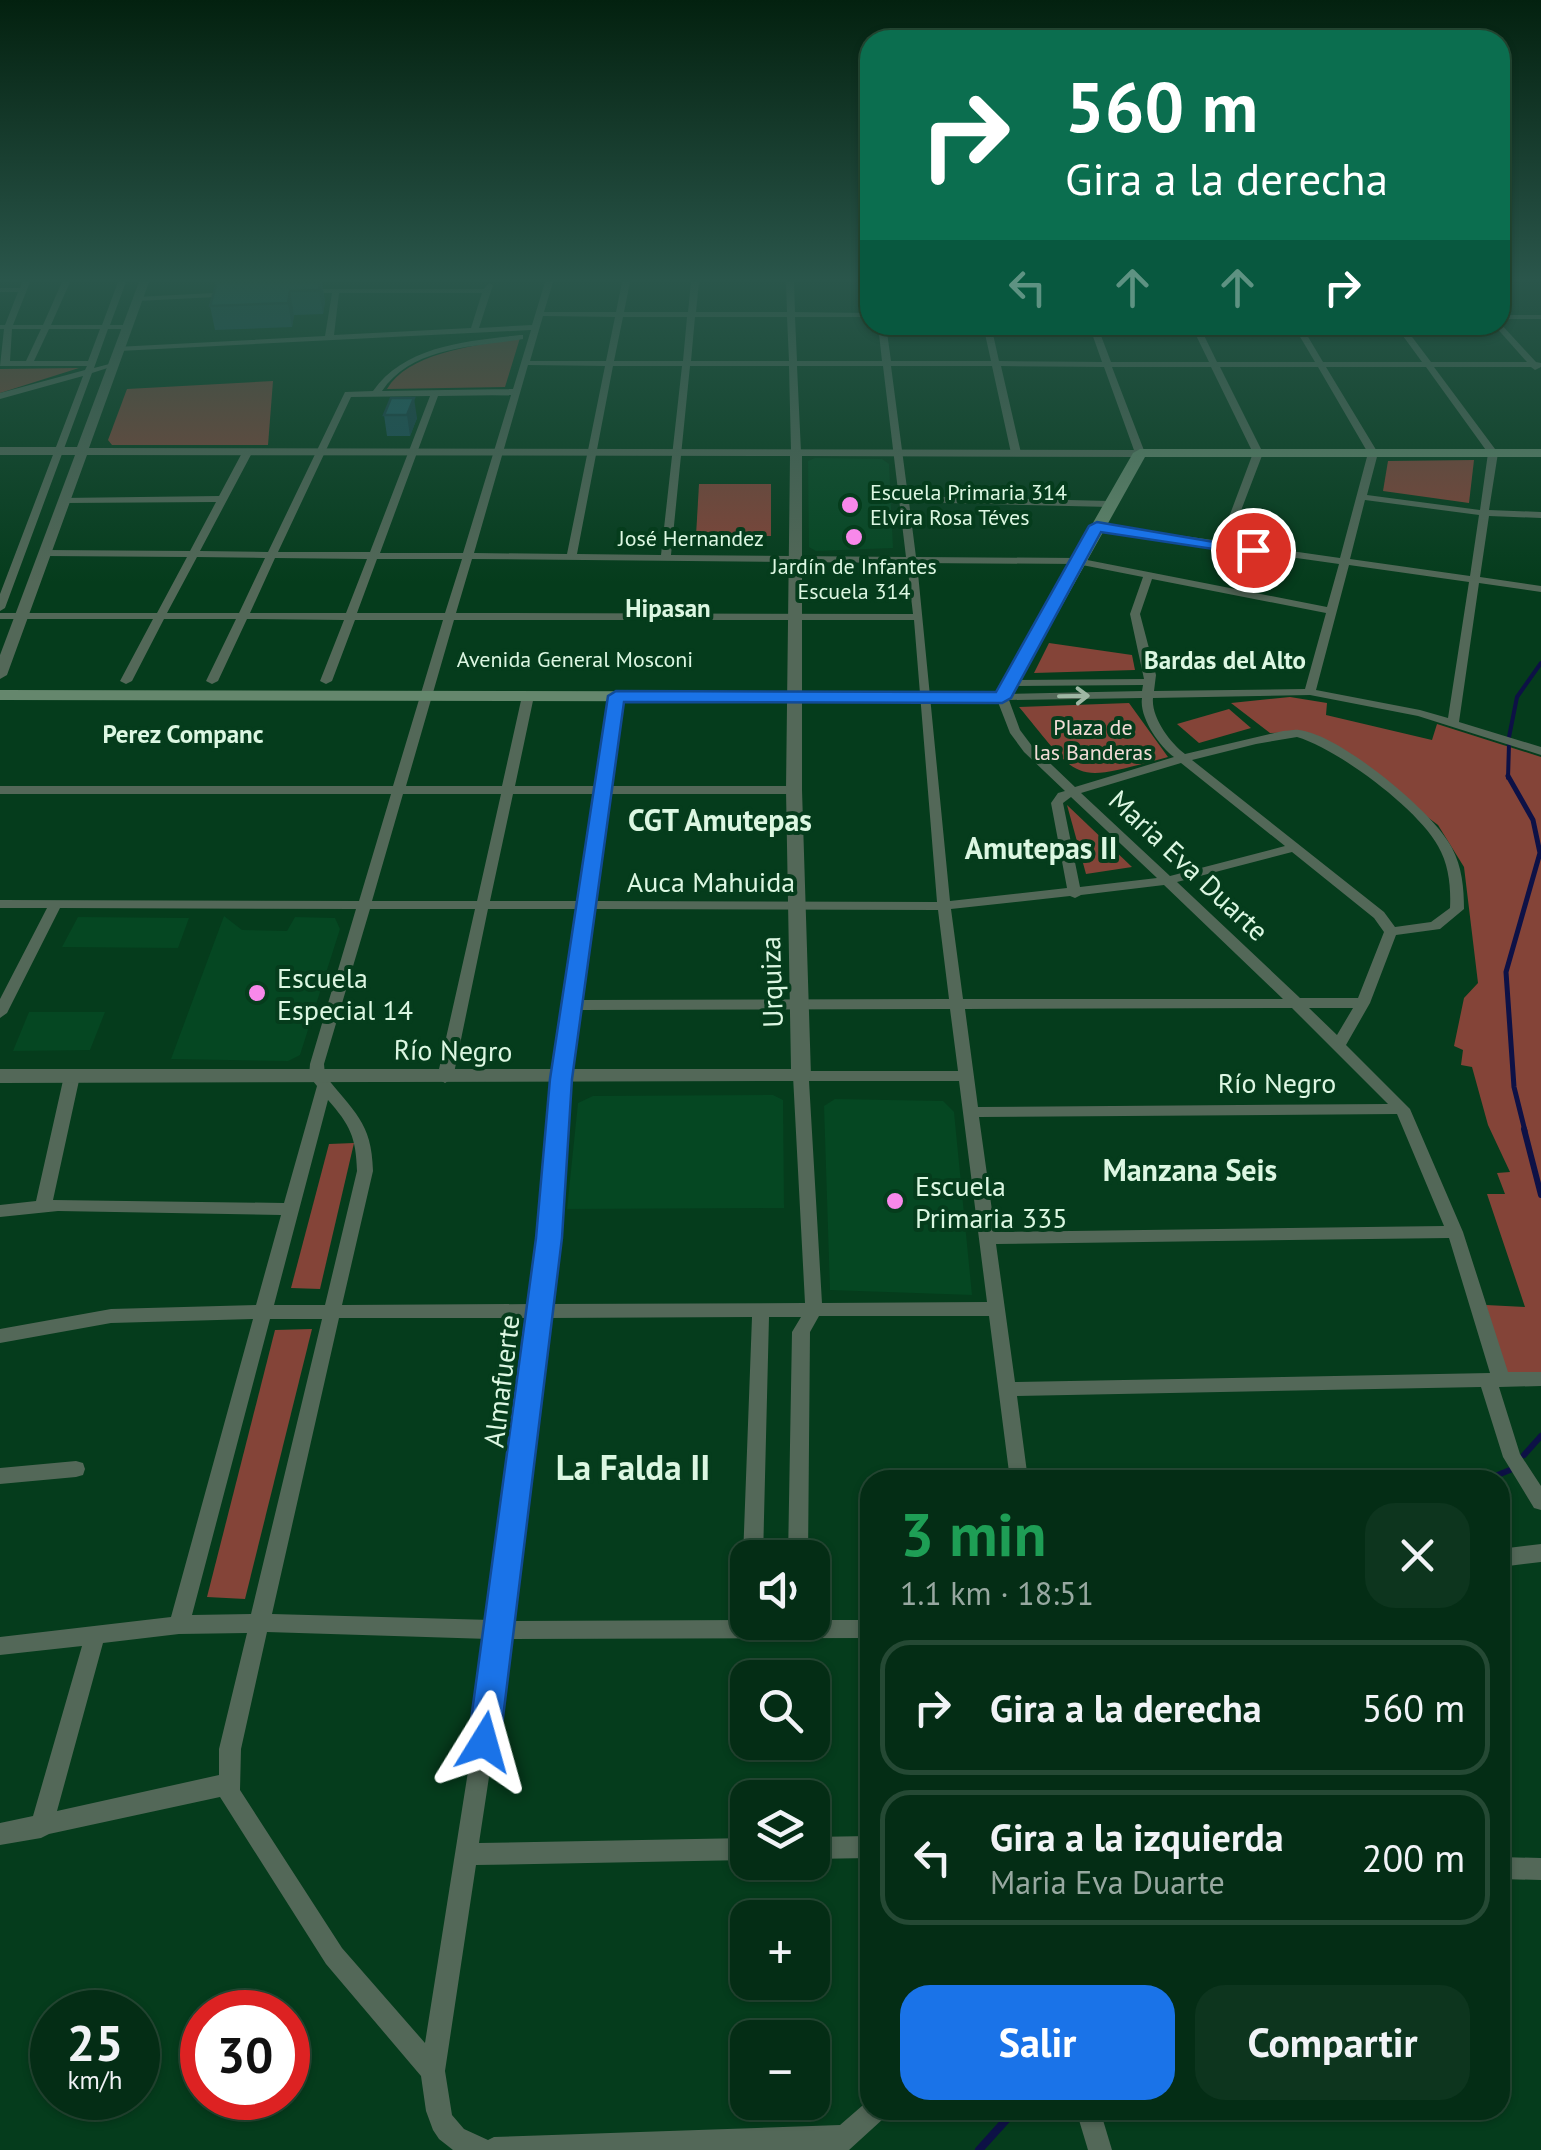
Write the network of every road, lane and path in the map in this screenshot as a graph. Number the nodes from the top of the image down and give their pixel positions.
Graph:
1 (47, 382) edge
2 (59, 382) edge
3 (85, 382) edge
4 (107, 382) edge
5 (383, 382) edge
6 (520, 382) edge
7 (604, 382) edge
8 (684, 382) edge
9 (793, 382) edge
10 (889, 382) edge
11 (1000, 382) edge
12 (1114, 382) edge
13 (1222, 382) edge
14 (1333, 382) edge
15 (1443, 382) edge
16 (517, 392) junction
17 (376, 393) junction
18 (434, 393) junction
19 (0, 396) edge
20 (0, 407) edge
21 (0, 451) edge
22 (60, 451) junction
23 (82, 451) junction
24 (248, 451) junction
25 (318, 452) junction
26 (410, 452) junction
27 (501, 452) junction
28 (590, 452) junction
29 (678, 452) junction
30 (796, 452) junction
31 (898, 452) junction
32 (1016, 452) junction
33 (1140, 453) junction
34 (1258, 453) junction
35 (1374, 453) junction
36 (1492, 453) junction
37 (1541, 453) edge
38 (1361, 497) junction
39 (223, 499) junction
40 (64, 500) junction
41 (904, 500) junction
42 (1110, 504) junction
43 (1484, 513) junction
44 (1541, 515) edge
45 (1097, 526) junction
46 (1223, 546) junction
47 (45, 553) junction
48 (193, 555) junction
49 (270, 556) junction
50 (372, 556) junction
51 (468, 557) junction
52 (571, 557) junction
53 (666, 557) junction
54 (798, 558) junction
55 (911, 560) junction
56 (1077, 561) junction
57 (1343, 564) junction
58 (1149, 574) junction
59 (1476, 582) junction
60 (1541, 589) edge
61 (0, 608) edge
62 (1332, 612) junction
63 (0, 616) edge
64 (22, 616) junction
65 (163, 616) junction
66 (241, 616) junction
67 (349, 617) junction
68 (796, 617) junction
69 (919, 617) junction
70 (449, 618) junction
71 (0, 678) edge
72 (126, 681) junction
73 (212, 681) junction
74 (326, 681) junction
75 (1150, 682) junction
76 (427, 689) junction
77 (795, 690) junction
78 (926, 690) junction
79 (1007, 690) junction
80 (1310, 692) junction
81 (0, 695) edge
82 (528, 696) junction
83 (616, 696) junction
84 (1145, 696) junction
85 (1453, 724) junction
86 (1541, 751) edge
87 (1184, 761) junction
88 (0, 790) edge
89 (398, 790) junction
90 (794, 790) junction
91 (507, 791) junction
92 (602, 791) junction
93 (1070, 792) junction
94 (1296, 847) junction
95 (1166, 882) junction
96 (1075, 894) junction
97 (0, 904) edge
98 (56, 904) junction
99 (588, 905) junction
100 (367, 906) junction
101 (486, 906) junction
102 (796, 906) junction
103 (944, 906) junction
104 (1391, 932) junction
105 (1363, 1003) junction
106 (571, 1005) junction
107 (799, 1005) junction
108 (959, 1006) junction
109 (1298, 1006) junction
110 (0, 1012) edge
111 (1339, 1044) junction
112 (0, 1076) edge
113 (72, 1076) junction
114 (801, 1076) junction
115 (965, 1076) junction
116 (445, 1078) junction
117 (561, 1079) junction
118 (320, 1081) junction
119 (1402, 1109) junction
120 (973, 1112) junction
121 (43, 1207) junction
122 (292, 1209) junction
123 (0, 1211) edge
124 (1455, 1232) junction
125 (989, 1238) junction
126 (994, 1309) junction
127 (332, 1310) junction
128 (539, 1310) junction
129 (761, 1310) junction
130 (814, 1310) junction
131 (266, 1312) junction
132 (0, 1336) edge
133 (1541, 1379) edge
134 (1495, 1381) junction
135 (1006, 1389) junction
136 (76, 1469) dead end
137 (1018, 1470) edge
138 (0, 1476) edge
139 (1541, 1502) edge
140 (754, 1540) edge
141 (798, 1540) edge
142 (1541, 1552) edge
143 (1510, 1557) edge
144 (262, 1624) junction
145 (180, 1625) junction
146 (730, 1626) edge
147 (830, 1627) edge
148 (860, 1629) edge
149 (501, 1630) junction
150 (95, 1635) junction
151 (0, 1646) edge
152 (228, 1784) junction
153 (41, 1827) junction
154 (0, 1834) edge
155 (860, 1846) edge
156 (830, 1847) edge
157 (730, 1849) edge
158 (467, 1854) junction
159 (1510, 1868) edge
160 (1541, 1868) edge
161 (433, 2071) junction
162 (863, 2120) edge
163 (1091, 2120) edge
164 (838, 2144) edge
165 (1098, 2149) edge
166 (482, 2150) edge
167 (494, 2150) edge
168 (1109, 2150) edge

1 - 19 street
2 - 20 street
3 - 22 street
4 - 23 street
5 - 17 street
6 - 16 street
7 - 28 street
8 - 29 street
9 - 30 street, Urquiza
10 - 31 street
11 - 32 street
12 - 33 street
13 - 34 street
14 - 35 street
15 - 36 street
16 - 18 street
16 - 27 street
17 - 18 street
17 - 25 street
18 - 26 street
21 - 22 street
22 - 23 street
22 - 61 street
23 - 24 street
23 - 40 street
24 - 25 street
24 - 39 street
25 - 26 street
25 - 49 street
26 - 27 street
26 - 50 street
27 - 28 street
27 - 51 street
28 - 29 street
28 - 52 street
29 - 30 street
29 - 53 street
30 - 31 street
30 - 54 street, Urquiza
31 - 32 street
31 - 41 street
32 - 33 street
33 - 34 main road
33 - 42 main road
34 - 35 main road
34 - 46 street
35 - 36 main road
35 - 38 street
36 - 37 main road
36 - 43 street
38 - 43 street
38 - 57 street
39 - 40 street
39 - 48 street
40 - 47 street
41 - 42 street
41 - 55 street
42 - 45 main road
43 - 44 street
43 - 59 street
45 - 46 street
45 - 56 main road
46 - 57 street
47 - 48 street, José Hernandez
47 - 64 street
48 - 49 street, José Hernandez
48 - 65 street
49 - 50 street, José Hernandez
49 - 66 street
50 - 51 street, José Hernandez
50 - 67 street
51 - 52 street, José Hernandez
51 - 70 street
52 - 53 street, José Hernandez
53 - 54 street, José Hernandez
54 - 55 street, José Hernandez
54 - 68 street, Urquiza
55 - 56 street, José Hernandez
55 - 69 street
56 - 58 street, José Hernandez
56 - 79 main road
57 - 59 street
57 - 62 street
58 - 62 street, José Hernandez
58 - 75 street
59 - 60 street
59 - 85 street
62 - 80 street
63 - 64 street
64 - 65 street
64 - 71 street
65 - 66 street
65 - 72 street
66 - 67 street
66 - 73 street
67 - 70 street
67 - 74 street
68 - 69 street
68 - 70 street
68 - 77 street, Urquiza
69 - 78 street
70 - 76 street
71 - 72 main road, Avenida General Mosconi
72 - 73 main road, Avenida General Mosconi
73 - 74 main road, Avenida General Mosconi
74 - 76 main road, Avenida General Mosconi
75 - 79 street, Avenida General Mosconi
75 - 84 street
76 - 77 main road, Avenida General Mosconi
76 - 81 main road, Avenida General Mosconi
76 - 82 main road, Avenida General Mosconi
76 - 89 street
77 - 78 main road, Avenida General Mosconi
77 - 83 main road, Avenida General Mosconi
77 - 90 street, Urquiza
78 - 79 main road, Avenida General Mosconi
78 - 103 street
79 -> 84 street, Avenida General Mosconi
79 - 93 street, Maria Eva Duarte
80 - 84 street, Avenida General Mosconi
80 - 85 street, Avenida General Mosconi
82 - 83 main road, Avenida General Mosconi
82 - 91 street
83 - 92 street, Almafuerte
84 - 87 street
85 - 86 street, Avenida General Mosconi
87 - 93 street
87 - 94 street
87 - 104 street
88 - 89 street
89 - 91 street
89 - 100 street
90 - 92 street
90 - 102 street, Urquiza
91 - 92 street
91 - 101 street
92 - 99 street, Almafuerte
93 - 95 street, Maria Eva Duarte
93 - 96 street
94 - 95 street, Auca Mahuida
94 - 104 street
95 - 96 street, Auca Mahuida
95 - 109 street, Maria Eva Duarte
96 - 103 street, Auca Mahuida
97 - 98 street, Auca Mahuida
98 - 100 street, Auca Mahuida
98 - 110 street
99 - 101 street, Auca Mahuida
99 - 102 street, Auca Mahuida
99 - 106 street, Almafuerte
100 - 101 street, Auca Mahuida
100 - 118 street
101 - 116 street
102 - 103 street, Auca Mahuida
102 - 107 street, Urquiza
103 - 108 street
104 - 105 street
105 - 109 street
105 - 111 street
106 - 107 street
106 - 117 street, Almafuerte
107 - 108 street
107 - 114 street, Urquiza
108 - 109 street
108 - 115 street
109 - 111 street, Maria Eva Duarte
111 - 119 street, Maria Eva Duarte
112 - 113 street, Río Negro
113 - 118 street, Río Negro
113 - 121 street
114 - 115 street, Río Negro
114 - 117 street, Río Negro
114 - 130 street, Urquiza
115 - 120 street
116 - 117 street, Río Negro
116 - 118 street, Río Negro
117 - 128 street, Almafuerte
118 - 122 street
118 - 127 street
119 - 120 street, Río Negro
119 - 124 street, Maria Eva Duarte
120 - 125 street
121 - 122 street
121 - 123 street
122 - 131 street
124 - 125 street
124 - 134 street, Maria Eva Duarte
125 - 126 street
126 - 130 street
126 - 135 street
127 - 128 street
127 - 131 street
127 - 144 street
128 - 129 street
128 - 149 street, Almafuerte
129 - 130 street
129 - 140 street
130 - 141 street, Urquiza
131 - 132 street
131 - 145 street
133 - 134 street
134 - 135 street
134 - 139 street, Maria Eva Duarte
135 - 137 street
136 - 138 street
142 - 143 street
144 - 145 street
144 - 149 street
144 - 152 street
145 - 150 street
146 - 149 street
147 - 148 street
149 - 158 street, Almafuerte
150 - 151 street
150 - 153 street
152 - 153 street
152 - 161 street
153 - 154 street
155 - 156 street
157 - 158 street
158 - 161 street, Almafuerte
159 - 160 street
161 - 166 street, Almafuerte
162 - 164 street
163 - 165 street
164 - 167 street
165 - 168 street

